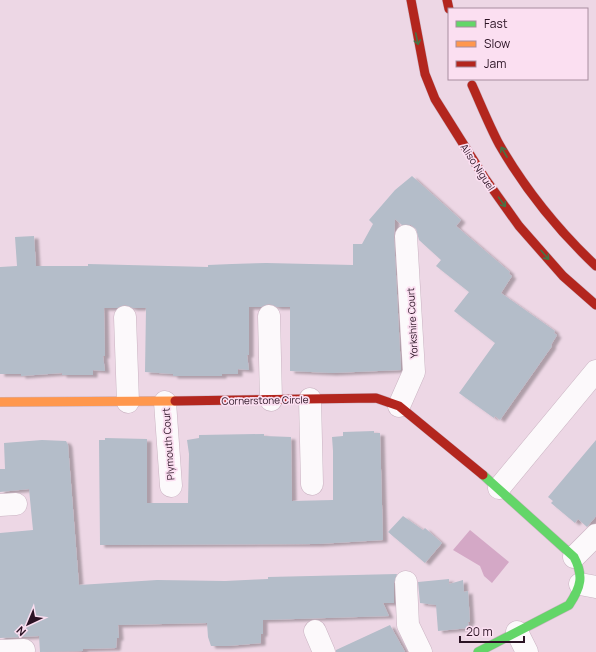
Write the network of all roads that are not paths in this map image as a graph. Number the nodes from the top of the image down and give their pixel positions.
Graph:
1 (411, 0) edge
2 (472, 85) dead end
3 (406, 236) dead end
4 (596, 266) edge
5 (596, 305) edge
6 (269, 316) dead end
7 (125, 317) dead end
8 (596, 371) edge
9 (310, 399) junction
10 (271, 400) junction
11 (0, 402) edge
12 (128, 402) junction
13 (165, 402) junction
14 (399, 406) junction
15 (312, 484) dead end
16 (171, 486) dead end
17 (499, 488) junction
18 (596, 535) edge
19 (574, 557) junction
20 (406, 582) dead end
21 (588, 585) edge
22 (315, 631) dead end
23 (517, 632) junction
24 (24, 650) dead end
25 (0, 651) edge
26 (324, 652) edge
27 (420, 652) edge
28 (478, 652) edge
29 (527, 652) edge

1 -> 5 street, Aliso Niguel
4 -> 2 street
3 - 14 street, Yorkshire Court
6 - 10 street
7 - 12 street
8 - 17 street
9 - 10 street, Cornerstone Circle
9 - 14 street, Cornerstone Circle
9 - 15 street
10 - 13 street, Cornerstone Circle
11 - 12 street, Cornerstone Circle
12 - 13 street, Cornerstone Circle
13 - 16 street, Plymouth Court
14 - 17 street, Cornerstone Circle
17 - 19 street, Cornerstone Circle
18 - 19 street
19 - 21 street, Cornerstone Circle
20 - 27 street
21 - 23 street, Cornerstone Circle
22 - 26 street
23 - 28 street, Cornerstone Circle
23 - 29 street
24 - 25 street

